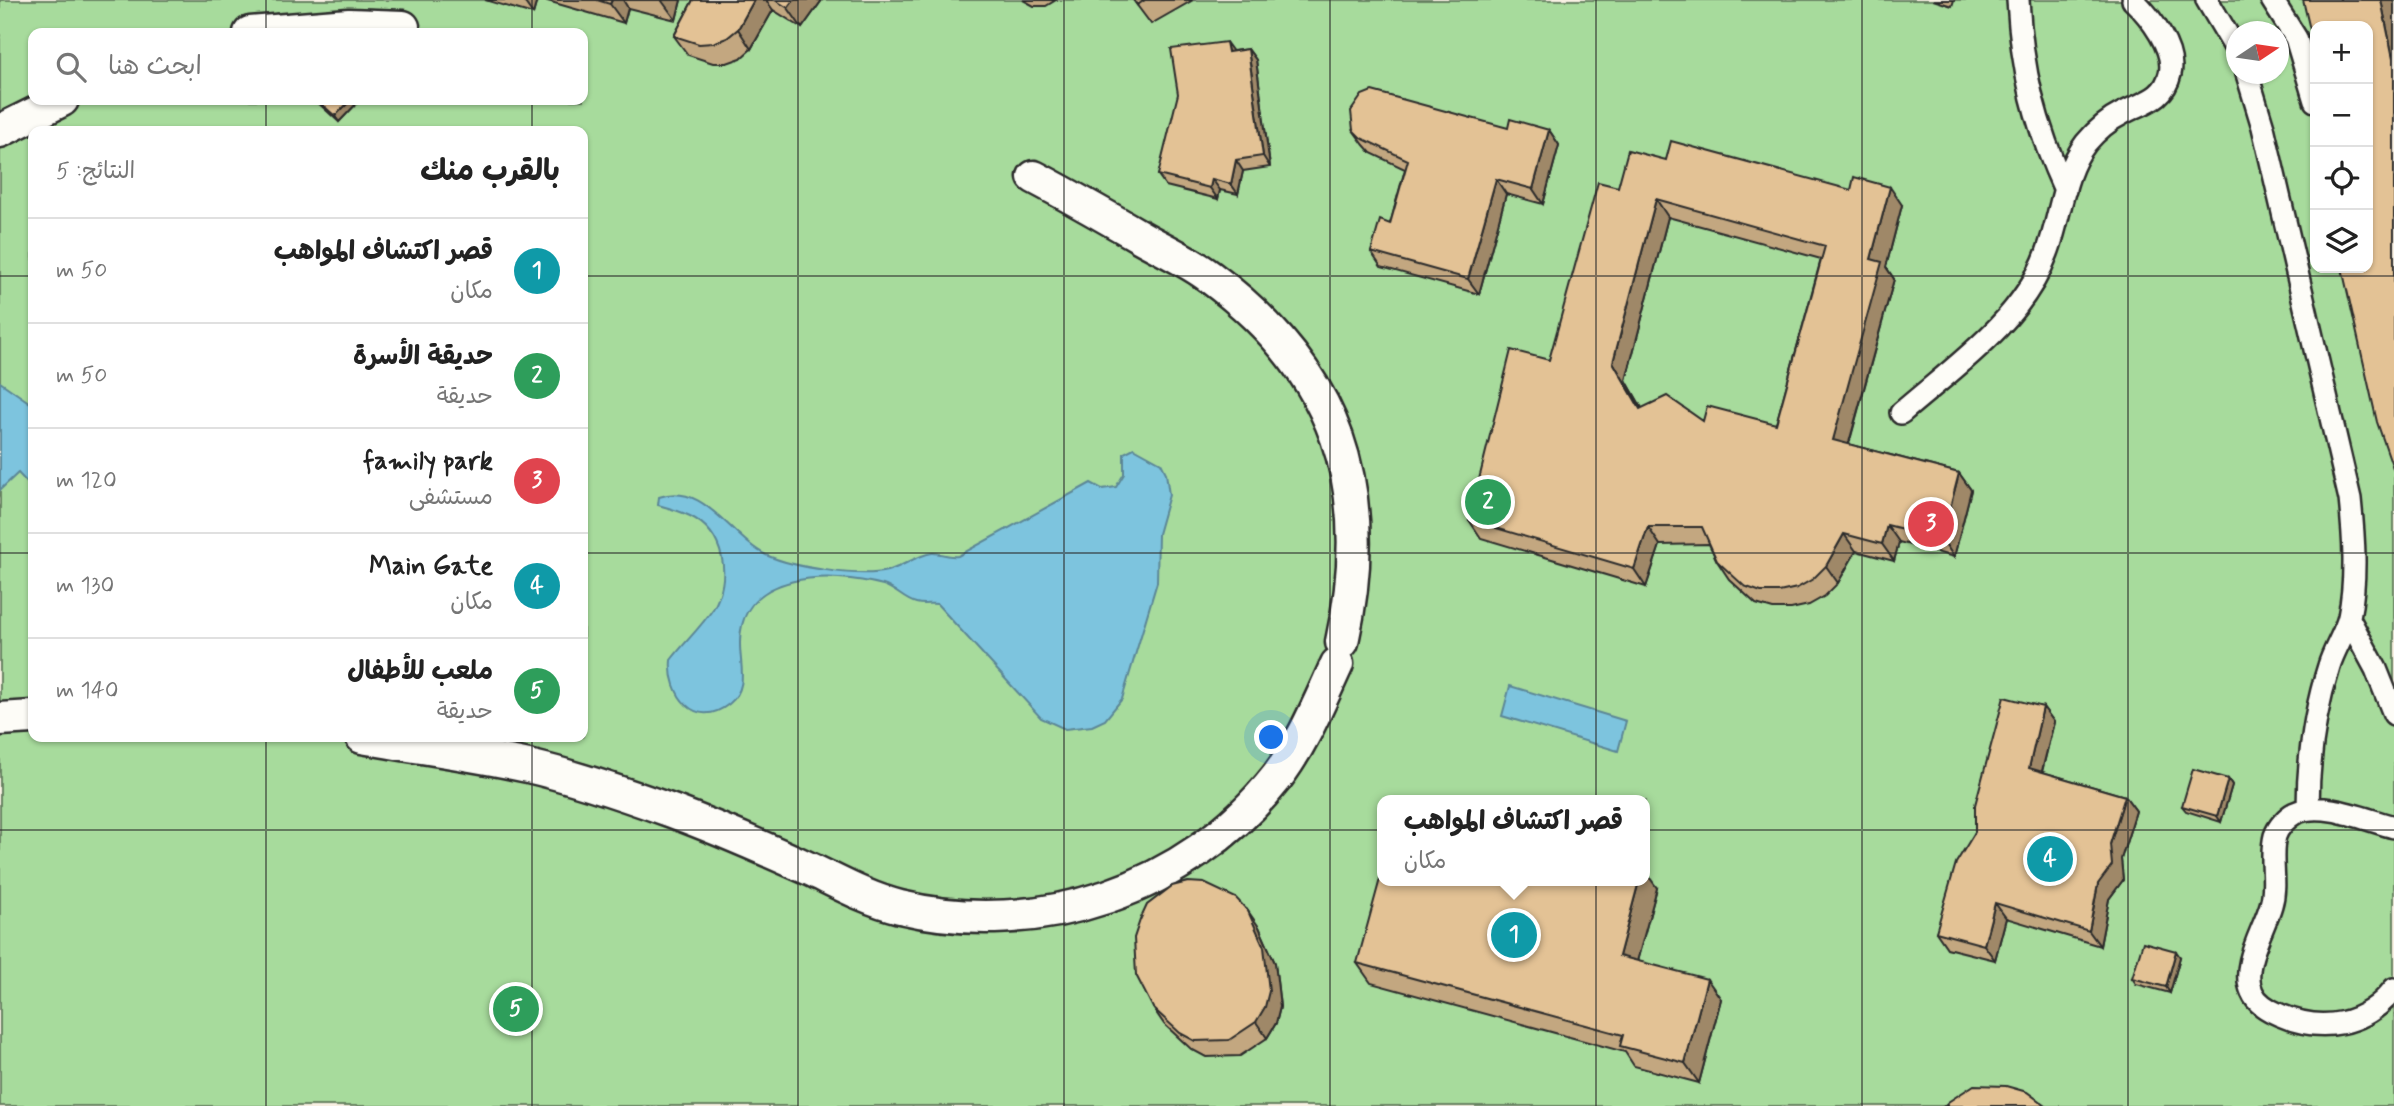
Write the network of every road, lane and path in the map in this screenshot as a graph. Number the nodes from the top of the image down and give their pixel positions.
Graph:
1 (2018, 0) edge
2 (2133, 0) edge
3 (2207, 0) edge
4 (2272, 0) edge
5 (403, 27) dead end
6 (312, 28) edge
7 (2226, 32) edge
8 (2250, 84) edge
9 (2310, 84) edge
10 (52, 105) edge
11 (0, 131) edge
12 (1034, 177) dead end
13 (2065, 190) junction
14 (1901, 413) dead end
15 (2348, 619) junction
16 (2394, 714) edge
17 (28, 717) edge
18 (0, 719) edge
19 (391, 742) edge
20 (2308, 808) junction
21 (2394, 827) edge
22 (2394, 989) edge

1 - 13 lane
2 - 13 lane
3 - 7 lane
4 - 9 lane
5 - 6 street
8 - 15 lane
10 - 11 street
12 - 19 street
13 - 14 lane
15 - 16 lane
15 - 20 lane
17 - 18 street
20 - 21 lane
20 - 22 lane

